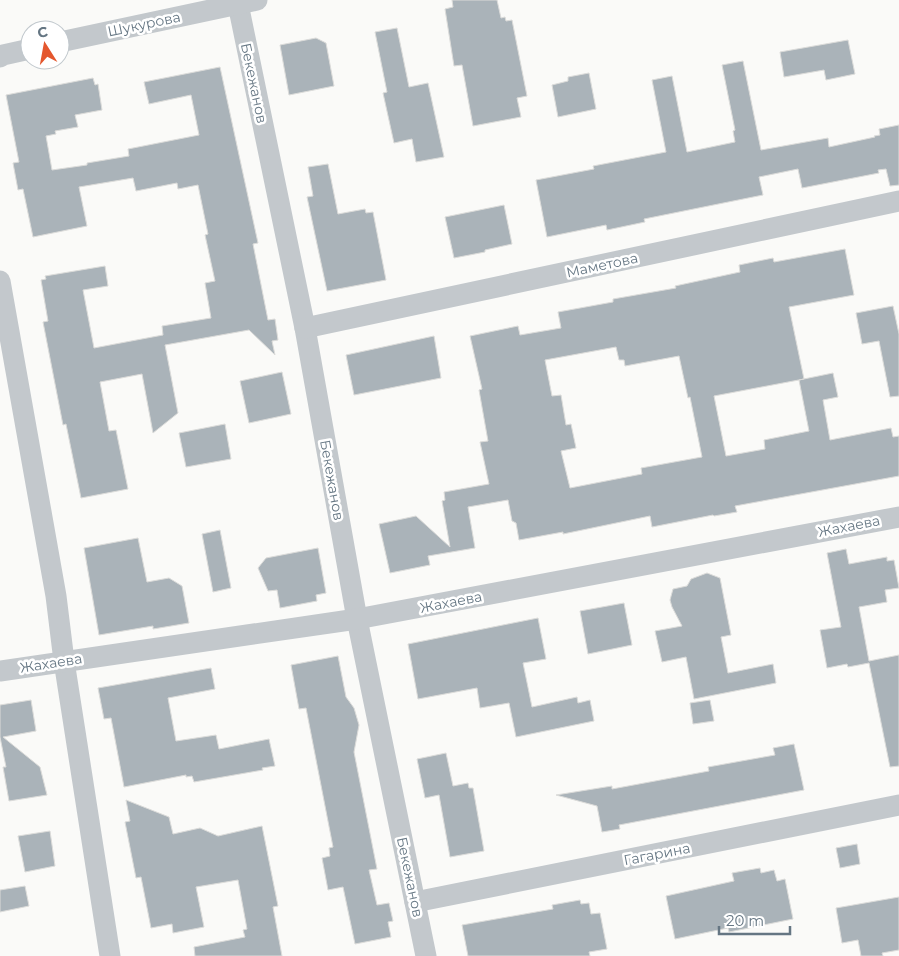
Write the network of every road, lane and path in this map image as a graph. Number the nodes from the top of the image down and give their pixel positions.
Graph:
1 (248, 2) edge
2 (70, 40) edge
3 (20, 52) edge
4 (0, 57) edge
5 (899, 201) edge
6 (0, 281) edge
7 (305, 328) junction
8 (899, 517) edge
9 (358, 619) junction
10 (64, 661) junction
11 (0, 671) edge
12 (899, 805) edge
13 (415, 902) junction
14 (110, 956) edge
15 (426, 956) edge

1 - 2 street, Шукурова
1 - 7 street, Бекежанов
3 - 4 street
5 - 7 street, Маметова
6 - 10 street
7 - 9 street, Бекежанов
8 - 9 street, Жахаева
9 - 10 street, Жахаева
9 - 13 street, Бекежанов
10 - 11 street, Жахаева
10 - 14 street
12 - 13 street, Гагарина
13 - 15 street, Бекежанов

